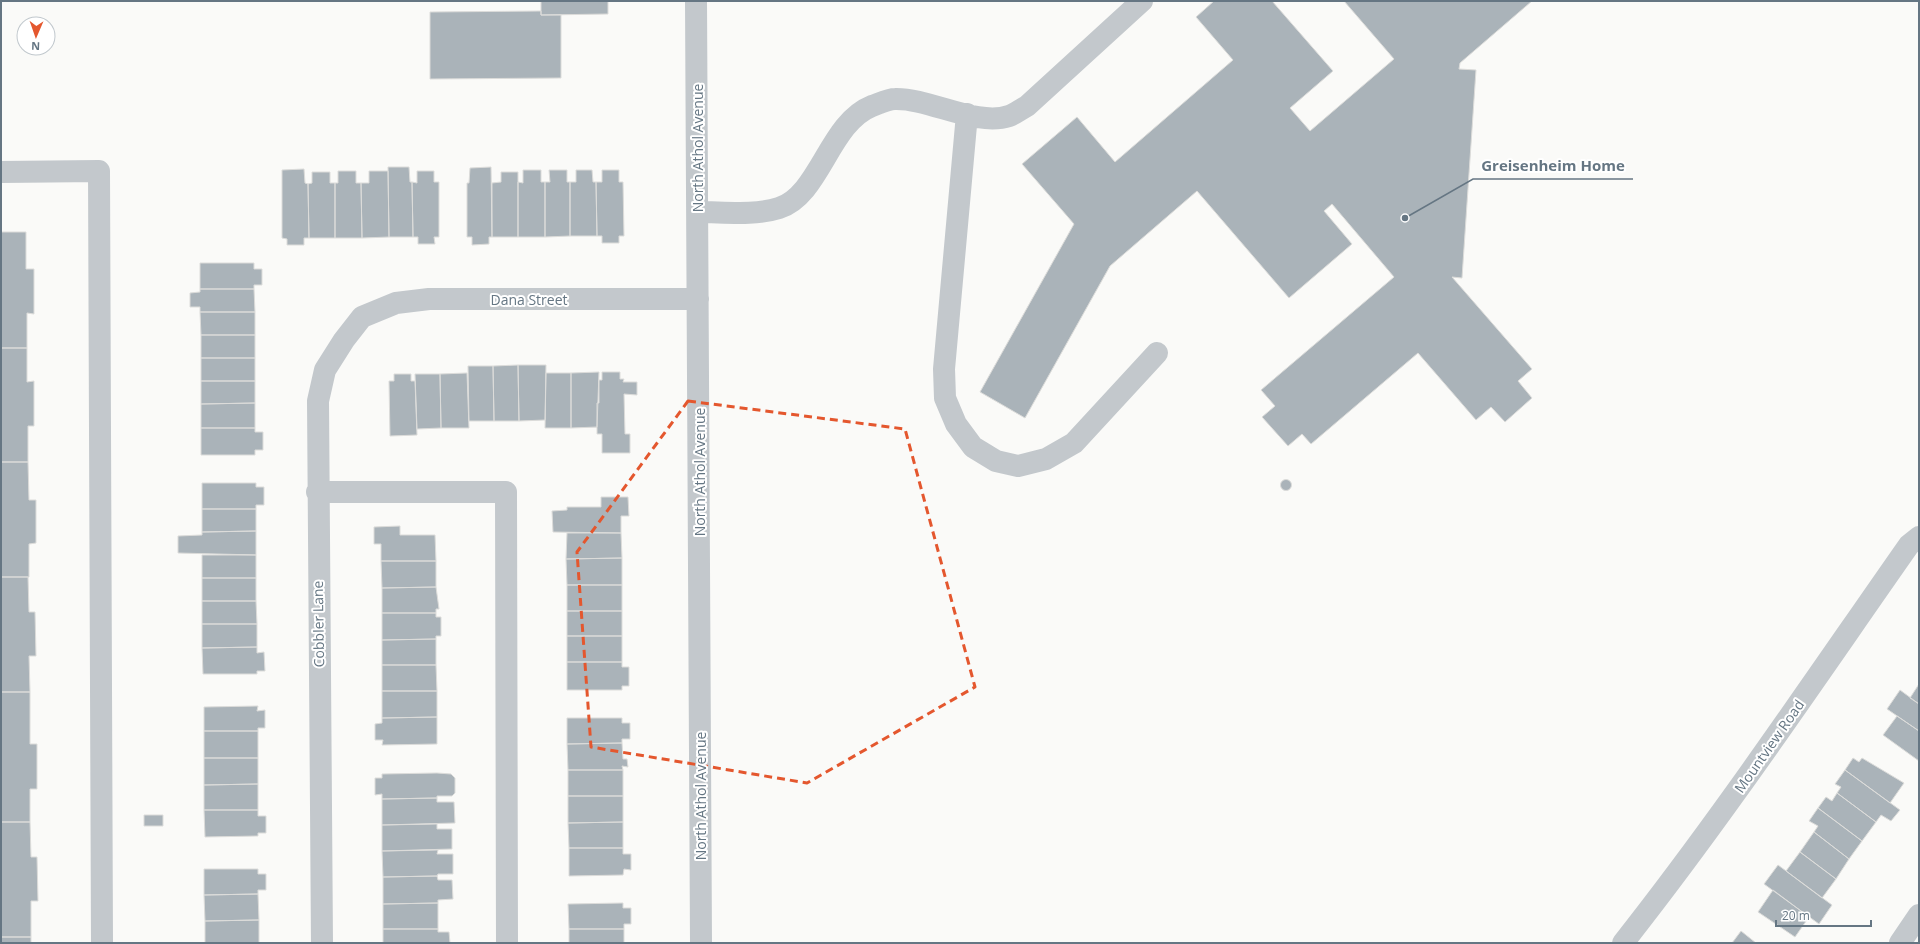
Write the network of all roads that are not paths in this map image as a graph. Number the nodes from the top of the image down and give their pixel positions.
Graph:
1 (696, 1) edge
2 (1142, 1) edge
3 (967, 114) junction
4 (1, 172) edge
5 (698, 212) junction
6 (698, 299) junction
7 (362, 316) joint
8 (1157, 353) dead end
9 (317, 492) junction
10 (1914, 541) edge
11 (1919, 915) edge
12 (102, 943) edge
13 (322, 943) edge
14 (507, 943) edge
15 (701, 943) edge
16 (1623, 943) edge
17 (1900, 943) edge

1 - 5 street, North Athol Avenue
2 - 3 street
3 - 5 street
3 - 8 street
4 - 12 street
5 - 6 street, North Athol Avenue
6 - 7 street, Dana Street
6 - 15 street, North Athol Avenue
7 - 9 street, Cobbler Lane
9 - 13 street, Cobbler Lane
9 - 14 street
10 - 16 street, Mountview Road
11 - 17 street

